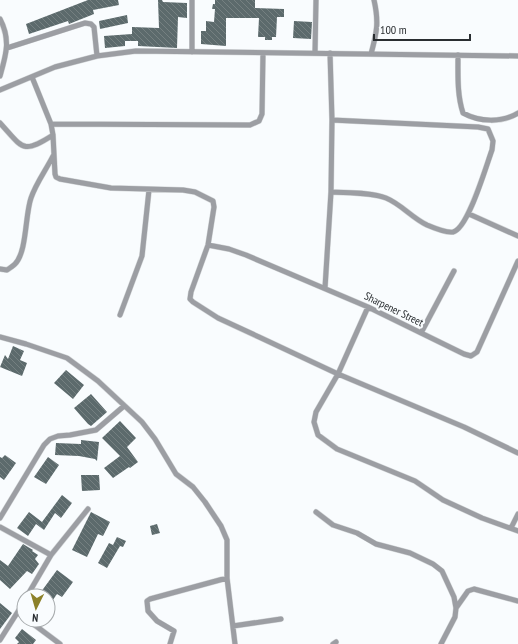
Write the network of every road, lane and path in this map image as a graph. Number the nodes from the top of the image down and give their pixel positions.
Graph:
1 (192, 0) edge
2 (316, 0) edge
3 (374, 0) edge
4 (0, 19) edge
5 (7, 48) junction
6 (192, 52) junction
7 (263, 53) junction
8 (315, 53) junction
9 (330, 54) junction
10 (371, 54) junction
11 (458, 55) junction
12 (97, 56) junction
13 (518, 56) edge
14 (0, 76) edge
15 (32, 77) junction
16 (0, 90) edge
17 (518, 112) edge
18 (332, 120) junction
19 (0, 124) edge
20 (51, 124) junction
21 (54, 135) junction
22 (53, 155) junction
23 (149, 190) junction
24 (331, 192) junction
25 (469, 214) junction
26 (518, 236) edge
27 (208, 245) junction
28 (518, 261) edge
29 (0, 269) edge
30 (454, 271) dead end
31 (325, 288) junction
32 (368, 307) junction
33 (120, 315) dead end
34 (421, 333) junction
35 (0, 337) edge
36 (338, 374) junction
37 (124, 406) junction
38 (518, 453) edge
39 (88, 509) dead end
40 (316, 512) dead end
41 (518, 514) edge
42 (0, 518) edge
43 (0, 527) edge
44 (511, 528) junction
45 (518, 531) edge
46 (51, 555) junction
47 (227, 578) junction
48 (32, 588) edge
49 (518, 601) edge
50 (456, 608) junction
51 (16, 616) edge
52 (281, 619) dead end
53 (233, 626) junction
54 (39, 628) edge
55 (0, 640) edge
56 (171, 643) edge
57 (60, 644) edge
58 (235, 644) edge
59 (441, 644) edge

1 - 6 street
2 - 8 street
3 - 10 street
4 - 5 street
5 - 12 street
5 - 14 street
6 - 7 street
6 - 12 street
7 - 8 street
7 - 20 street
8 - 9 street
9 - 10 street
9 - 18 street
10 - 11 street
11 - 13 street
11 - 17 street
12 - 15 street
15 - 16 street
15 - 20 street
18 - 24 street
18 - 25 street
19 - 21 street
20 - 21 street
21 - 22 street
22 - 23 street
22 - 29 street
23 - 27 street
23 - 33 street
24 - 25 street
24 - 31 street
25 - 26 street
27 - 31 street, Sharpener Street
27 - 36 street
28 - 34 street, Sharpener Street
30 - 34 street
31 - 32 street, Sharpener Street
32 - 34 street, Sharpener Street
32 - 36 street
35 - 37 street
36 - 38 street
36 - 44 street
37 - 42 street
37 - 47 street
39 - 46 street
40 - 50 street
41 - 44 street
43 - 46 street
44 - 45 street
46 - 48 street
47 - 53 street
47 - 56 street
49 - 50 street
50 - 59 street
51 - 55 street
52 - 53 street
53 - 58 street
54 - 57 street

